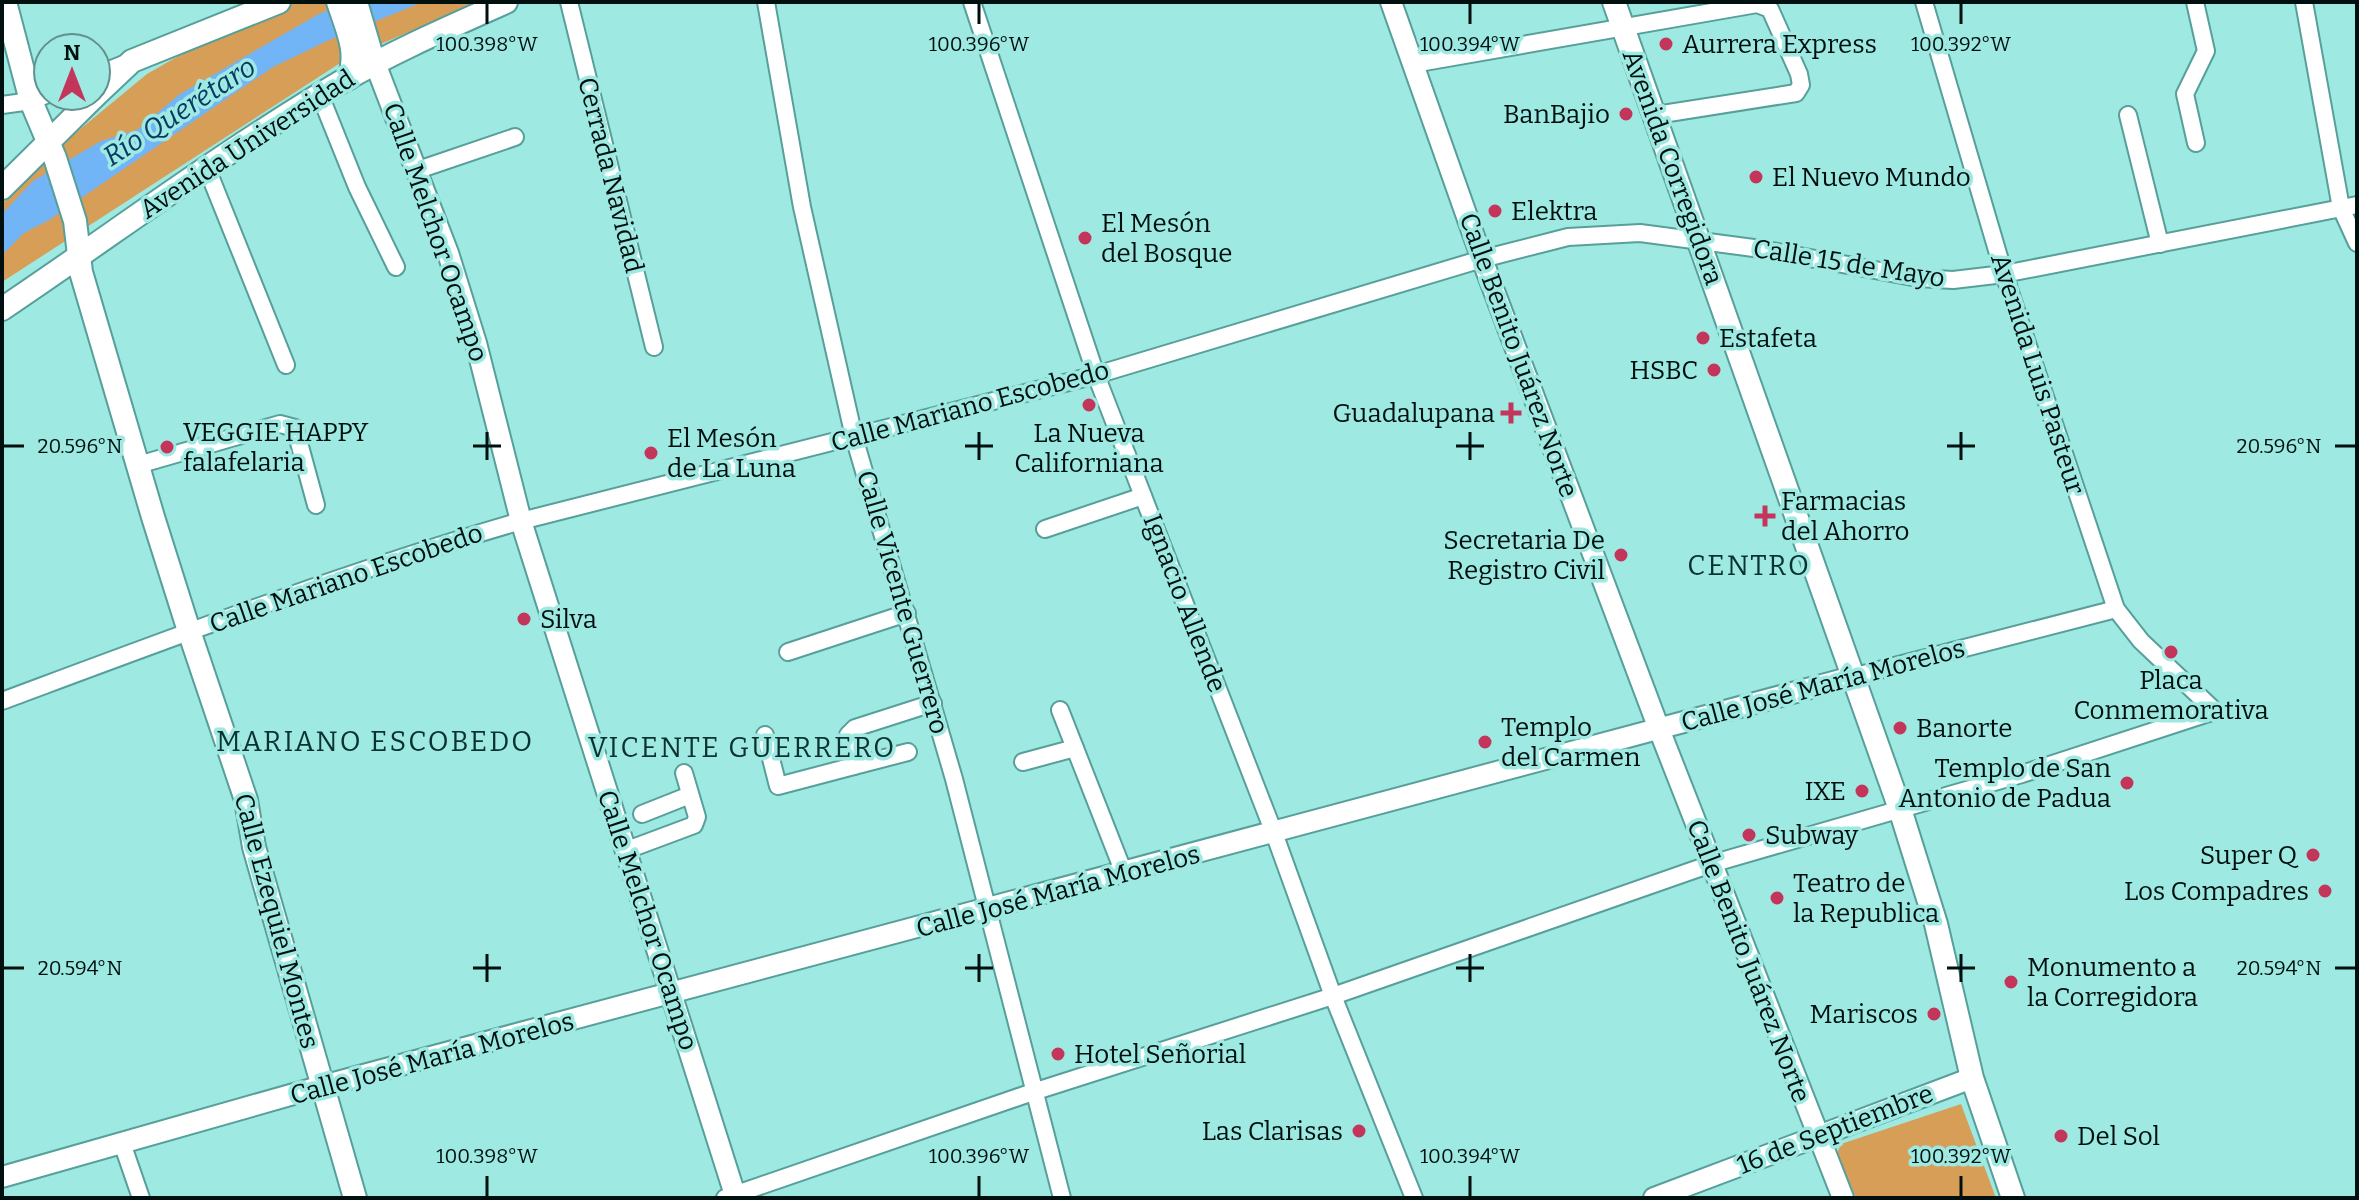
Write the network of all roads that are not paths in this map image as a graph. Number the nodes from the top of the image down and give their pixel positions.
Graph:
1 (5, 2) edge
2 (279, 2) edge
3 (338, 2) edge
4 (357, 2) edge
5 (506, 2) edge
6 (569, 2) edge
7 (766, 2) edge
8 (972, 2) edge
9 (1391, 2) edge
10 (1614, 2) edge
11 (1924, 2) edge
12 (2195, 2) edge
13 (2304, 2) edge
14 (1723, 6) edge
15 (1623, 28) junction
16 (365, 50) junction
17 (132, 61) junction
18 (1413, 64) junction
19 (112, 69) edge
20 (32, 78) edge
21 (112, 80) edge
22 (320, 95) junction
23 (32, 99) edge
24 (2, 105) edge
25 (43, 112) edge
26 (83, 112) edge
27 (1656, 115) junction
28 (2128, 115) dead end
29 (515, 137) dead end
30 (2196, 143) dead end
31 (52, 149) junction
32 (206, 166) junction
33 (418, 170) junction
34 (2, 188) edge
35 (2349, 207) edge
36 (1700, 240) junction
37 (2357, 243) edge
38 (2160, 244) junction
39 (79, 256) junction
40 (1482, 259) junction
41 (396, 267) dead end
42 (2004, 274) junction
43 (2, 309) edge
44 (654, 347) dead end
45 (286, 365) dead end
46 (1096, 375) junction
47 (854, 437) junction
48 (138, 465) junction
49 (1143, 496) junction
50 (316, 505) dead end
51 (521, 521) junction
52 (1045, 529) dead end
53 (2116, 609) junction
54 (907, 613) junction
55 (189, 631) junction
56 (788, 652) dead end
57 (1852, 677) junction
58 (2, 701) edge
59 (933, 703) junction
60 (1060, 710) dead end
61 (1659, 729) junction
62 (765, 735) dead end
63 (1075, 748) junction
64 (908, 752) dead end
65 (1023, 762) dead end
66 (854, 766) junction
67 (684, 773) dead end
68 (690, 795) junction
69 (1900, 809) junction
70 (642, 814) dead end
71 (1274, 833) junction
72 (627, 850) junction
73 (1711, 864) junction
74 (1124, 873) junction
75 (988, 910) junction
76 (672, 994) junction
77 (1333, 996) junction
78 (1972, 1078) junction
79 (322, 1086) junction
80 (1033, 1092) junction
81 (1817, 1136) junction
82 (122, 1143) junction
83 (2, 1175) edge
84 (732, 1197) edge
85 (141, 1198) edge
86 (355, 1198) edge
87 (1062, 1198) edge
88 (1414, 1198) edge
89 (1654, 1198) edge
90 (1843, 1198) edge
91 (2013, 1198) edge

1 - 20 main road, Calle Ezequiel Montes
2 - 17 main road
3 - 16 main road
4 - 16 street, Calle Melchor Ocampo
5 - 16 main road, Avenida Universidad
6 - 44 street, Cerrada Navidad
7 - 47 street, Calle Vicente Guerrero
8 - 46 street, Ignacio Allende
9 - 18 street, Calle Benito Juárez Norte
10 - 15 main road, Avenida Corregidora
11 - 42 street, Avenida Luis Pasteur
12 - 30 street
13 - 35 street
14 - 15 street
14 - 27 street
15 - 18 street
15 - 27 main road, Avenida Corregidora
16 - 22 main road, Avenida Universidad
16 - 33 street, Calle Melchor Ocampo
17 - 19 street
17 - 21 main road
18 - 40 street, Calle Benito Juárez Norte
22 - 32 main road, Avenida Universidad
22 - 41 street
23 - 24 street
25 - 31 main road, Calle Ezequiel Montes
26 - 31 main road
27 - 36 main road, Avenida Corregidora
28 - 38 street
29 - 33 street
31 - 34 main road
31 - 39 main road, Calle Ezequiel Montes
32 - 39 main road, Avenida Universidad
32 - 45 street
33 - 51 street, Calle Melchor Ocampo
35 - 37 street
35 - 38 street, Calle 15 de Mayo
36 - 40 street, Calle 15 de Mayo
36 - 42 street, Calle 15 de Mayo
36 - 57 main road, Avenida Corregidora
38 - 42 street, Calle 15 de Mayo
39 - 43 main road, Avenida Universidad
39 - 48 main road, Calle Ezequiel Montes
40 - 46 street, Calle Mariano Escobedo
40 - 61 street, Calle Benito Juárez Norte
42 - 53 street, Avenida Luis Pasteur
46 - 47 street, Calle Mariano Escobedo
46 - 49 street, Ignacio Allende
47 - 51 street, Calle Mariano Escobedo
47 - 54 street, Calle Vicente Guerrero
48 - 50 street
48 - 55 main road, Calle Ezequiel Montes
49 - 52 street
49 - 71 street, Ignacio Allende
51 - 55 street, Calle Mariano Escobedo
51 - 72 street, Calle Melchor Ocampo
53 - 57 street, Calle José María Morelos
53 - 69 street, Avenida Luis Pasteur
54 - 56 street
54 - 59 street, Calle Vicente Guerrero
55 - 58 street, Calle Mariano Escobedo
55 - 79 main road, Calle Ezequiel Montes
57 - 61 street, Calle José María Morelos
57 - 69 main road, Avenida Corregidora
59 - 66 street
59 - 75 street, Calle Vicente Guerrero
60 - 63 street
61 - 71 street, Calle José María Morelos
61 - 73 street, Calle Benito Juárez Norte
62 - 66 street
63 - 65 street
63 - 74 street
64 - 66 street
67 - 68 street
68 - 70 street
68 - 72 street
69 - 73 street
69 - 78 main road, Avenida Corregidora
71 - 74 street, Calle José María Morelos
71 - 77 street, Ignacio Allende
72 - 76 street, Calle Melchor Ocampo
73 - 77 street
73 - 81 street, Calle Benito Juárez Norte
74 - 75 street, Calle José María Morelos
75 - 76 street, Calle José María Morelos
75 - 80 street, Calle Vicente Guerrero
76 - 79 street, Calle José María Morelos
76 - 84 street, Calle Melchor Ocampo
77 - 80 street
77 - 88 street, Ignacio Allende
78 - 81 street, 16 de Septiembre
78 - 91 main road, Avenida Corregidora
79 - 82 street, Calle José María Morelos
79 - 86 main road, Calle Ezequiel Montes
80 - 84 street
80 - 87 street, Calle Vicente Guerrero
81 - 89 street, 16 de Septiembre
81 - 90 street, Calle Benito Juárez Norte
82 - 83 street, Calle José María Morelos
82 - 85 street

